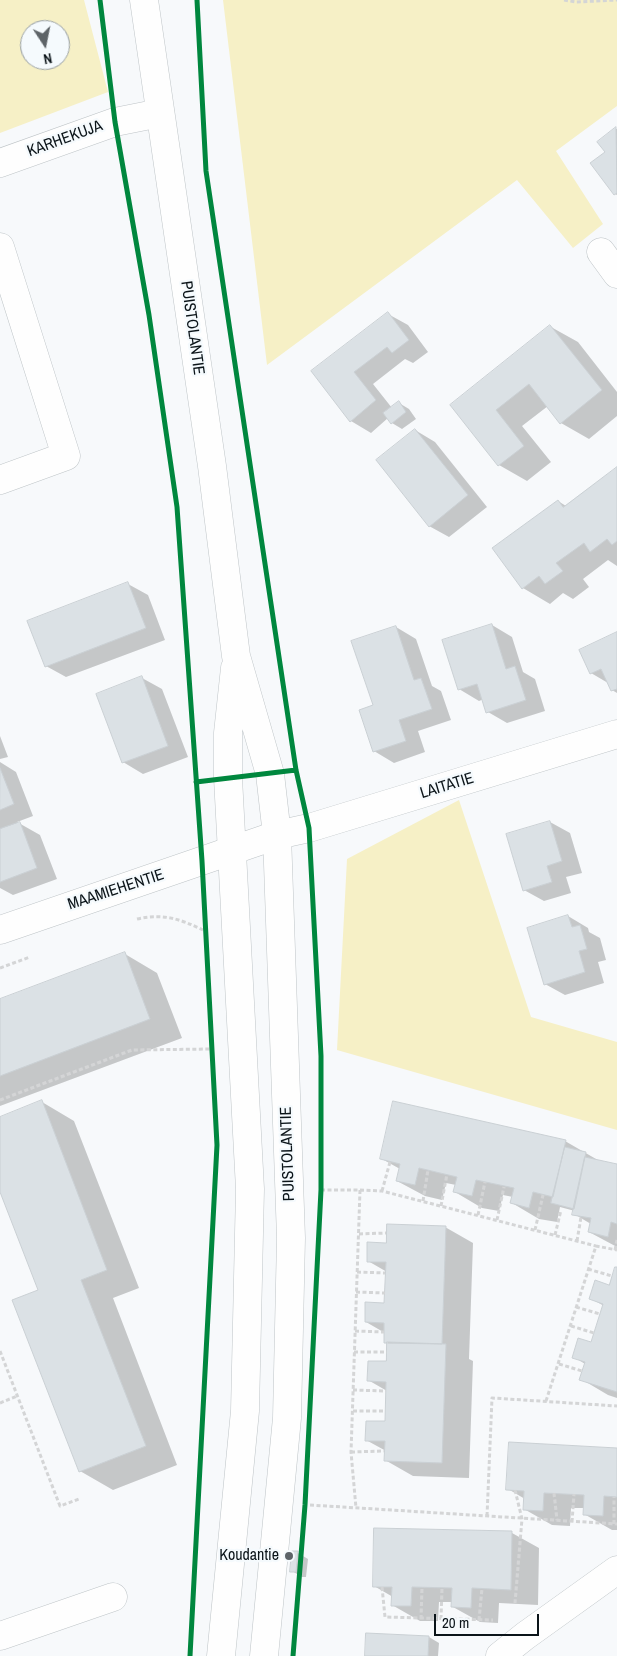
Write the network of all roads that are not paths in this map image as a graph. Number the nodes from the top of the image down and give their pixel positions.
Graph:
1 (144, 0) edge
2 (160, 113) junction
3 (0, 162) edge
4 (0, 247) edge
5 (601, 252) dead end
6 (617, 274) edge
7 (0, 480) edge
8 (236, 656) junction
9 (617, 734) edge
10 (277, 835) junction
11 (232, 850) junction
12 (0, 930) edge
13 (617, 1570) edge
14 (113, 1597) dead end
15 (0, 1636) edge
16 (221, 1656) edge
17 (264, 1656) edge
18 (500, 1656) edge

1 - 2 main road, PUISTOLANTIE
2 - 3 main road, KARHEKUJA
2 - 8 main road, PUISTOLANTIE
4 - 7 main road
5 - 6 main road
8 - 10 main road, PUISTOLANTIE
8 - 11 main road, PUISTOLANTIE
9 - 10 main road, LAITATIE
10 - 11 main road, LAITATIE
10 - 17 main road, PUISTOLANTIE
11 - 12 main road, MAAMIEHENTIE
11 - 16 main road, PUISTOLANTIE
13 - 18 main road
14 - 15 main road

